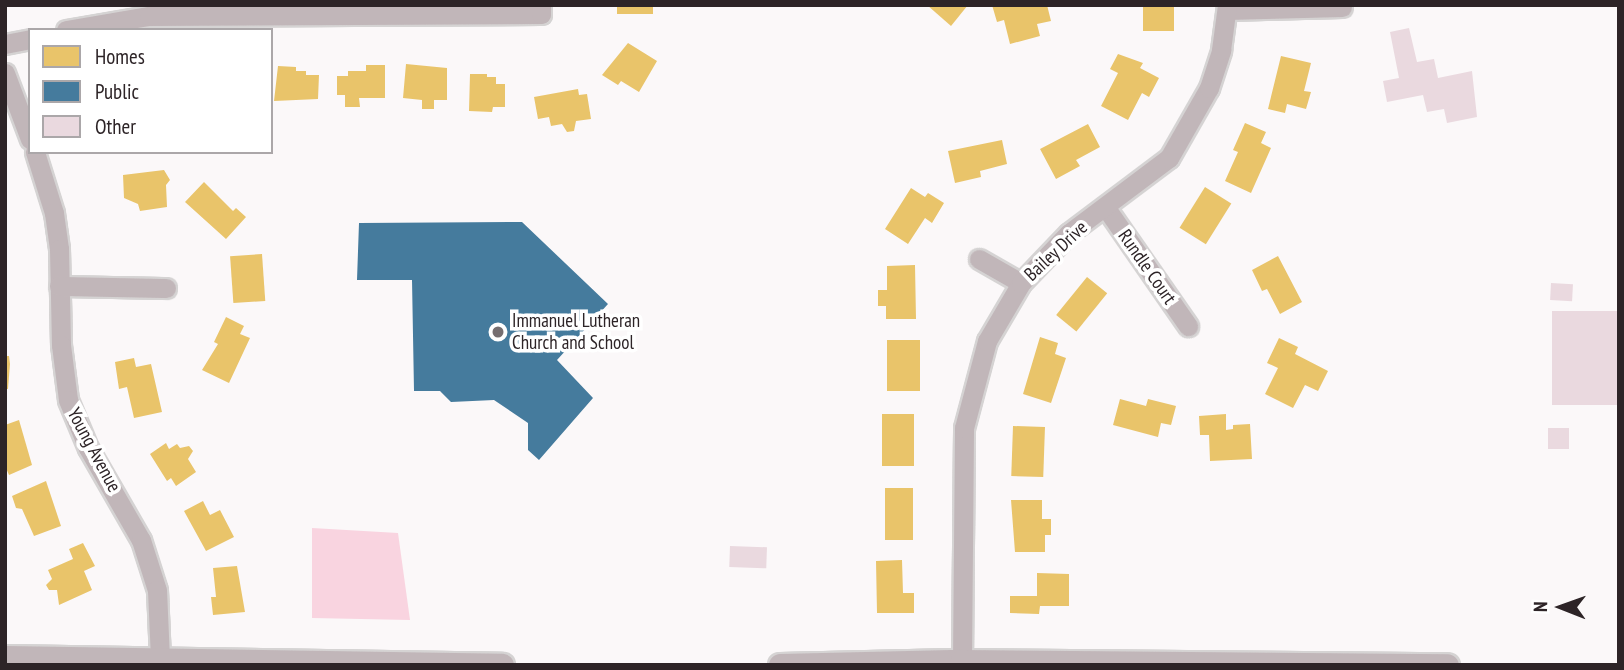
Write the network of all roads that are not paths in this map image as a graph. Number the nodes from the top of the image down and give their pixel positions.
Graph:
1 (1227, 7) edge
2 (1342, 7) dead end
3 (541, 10) edge
4 (78, 28) edge
5 (28, 38) edge
6 (5, 44) edge
7 (5, 73) edge
8 (28, 134) edge
9 (36, 154) edge
10 (1106, 208) junction
11 (979, 259) dead end
12 (1021, 283) junction
13 (59, 286) junction
14 (166, 288) dead end
15 (1188, 326) dead end
16 (5, 657) edge
17 (160, 660) junction
18 (962, 661) junction
19 (850, 664) edge
20 (502, 665) edge
21 (780, 665) edge
22 (1447, 665) edge

1 - 2 street
1 - 10 street, Bailey Drive
3 - 4 street
5 - 6 street
7 - 8 street
9 - 13 street, Young Avenue
10 - 12 street, Bailey Drive
10 - 15 street, Rundle Court
11 - 12 street
12 - 18 street, Bailey Drive
13 - 14 street
13 - 17 street, Young Avenue
16 - 17 street
17 - 20 street
18 - 19 street
18 - 22 street
19 - 21 street

